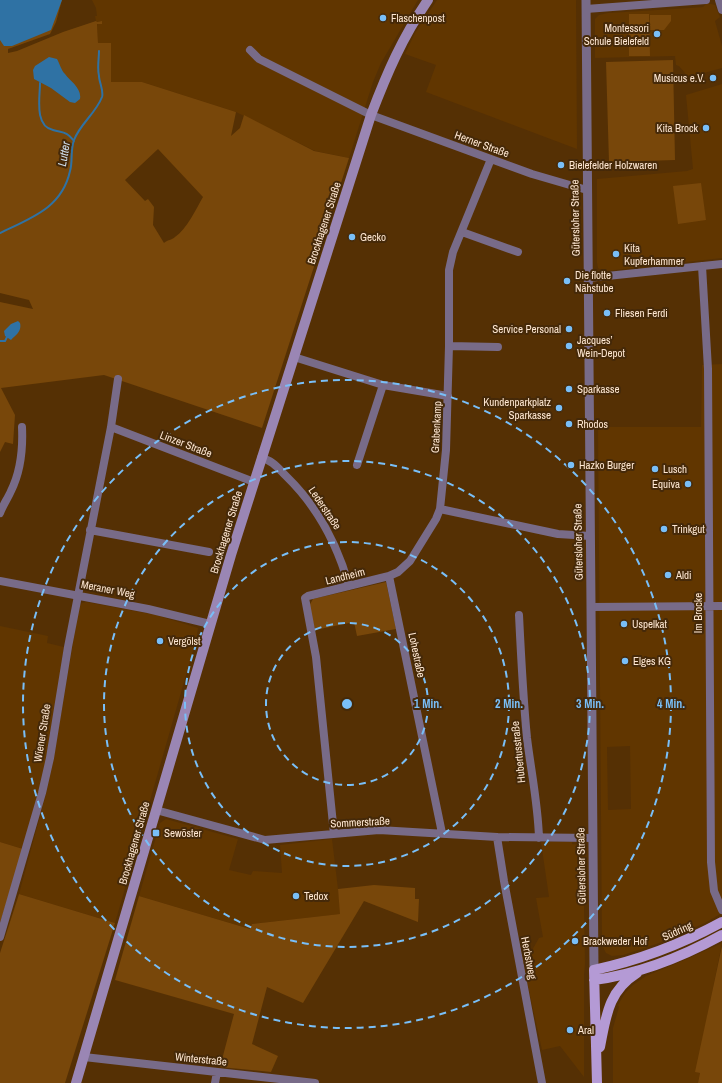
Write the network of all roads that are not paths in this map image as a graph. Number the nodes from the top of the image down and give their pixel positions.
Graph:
1 (428, 0) edge
2 (706, 0) edge
3 (719, 0) edge
4 (586, 4) edge
5 (722, 10) edge
6 (250, 50) dead end
7 (371, 116) junction
8 (491, 158) junction
9 (587, 190) junction
10 (462, 232) junction
11 (518, 252) dead end
12 (722, 264) edge
13 (702, 266) junction
14 (588, 278) junction
15 (449, 346) junction
16 (498, 347) dead end
17 (294, 357) junction
18 (118, 379) dead end
19 (383, 385) junction
20 (448, 396) junction
21 (22, 427) dead end
22 (111, 427) junction
23 (262, 458) junction
24 (357, 465) dead end
25 (254, 482) junction
26 (440, 509) junction
27 (0, 513) edge
28 (90, 530) junction
29 (590, 536) junction
30 (209, 552) dead end
31 (389, 576) junction
32 (0, 581) edge
33 (349, 586) junction
34 (77, 595) junction
35 (709, 606) junction
36 (722, 606) edge
37 (591, 607) junction
38 (519, 615) dead end
39 (210, 624) junction
40 (156, 810) junction
41 (442, 833) junction
42 (334, 834) junction
43 (497, 837) junction
44 (539, 838) junction
45 (593, 838) junction
46 (722, 910) edge
47 (722, 922) edge
48 (722, 935) edge
49 (0, 936) edge
50 (646, 968) junction
51 (594, 975) junction
52 (84, 1057) junction
53 (596, 1069) junction
54 (217, 1072) junction
55 (76, 1083) edge
56 (215, 1083) edge
57 (314, 1083) edge
58 (542, 1083) edge
59 (597, 1083) edge

1 - 7 main road, Brockhagener Straße
2 - 4 street
3 - 5 street
4 - 9 street, Gütersloher Straße
6 - 7 street, Herner Straße
7 - 8 street, Herner Straße
7 - 17 main road, Brockhagener Straße
8 - 9 street, Herner Straße
8 - 10 street, Grabenkamp
9 - 14 street, Gütersloher Straße
10 - 11 street
10 - 15 street, Grabenkamp
12 - 13 street
13 - 14 street
13 - 35 street, Im Brocke
14 - 29 street, Gütersloher Straße
15 - 16 street
15 - 20 street, Grabenkamp
17 - 19 street
17 - 23 main road, Brockhagener Straße
18 - 22 street, Wiener Straße
19 - 20 street
19 - 24 street
20 - 26 street, Grabenkamp
21 - 27 street
22 - 25 street, Linzer Straße
22 - 28 street, Wiener Straße
23 - 25 main road, Brockhagener Straße
23 - 33 street, Lederstraße
25 - 39 main road, Brockhagener Straße
26 - 29 street
26 - 31 street, Landheim
28 - 30 street
28 - 34 street, Wiener Straße
29 - 37 street, Gütersloher Straße
31 - 33 street, Landheim
31 - 41 street, Lohestraße
32 - 34 street, Meraner Weg
33 - 42 street, Landheim
34 - 39 street, Meraner Weg
34 - 49 street, Wiener Straße
35 - 36 street
35 - 37 street
35 - 46 street, Im Brocke
37 - 45 street, Gütersloher Straße
38 - 44 street, Hubertusstraße
39 - 40 main road, Brockhagener Straße
40 - 42 street, Sommerstraße
40 - 52 main road, Brockhagener Straße
41 - 42 street, Sommerstraße
41 - 43 street, Sommerstraße
43 - 44 street, Sommerstraße
43 - 58 street, Herbstweg
44 - 45 street, Sommerstraße
45 - 51 street, Gütersloher Straße
47 - 51 main road, Südring
48 - 50 main road
50 - 51 main road
50 - 53 main road
51 - 53 main road, Gütersloher Straße
52 - 54 street, Winterstraße
52 - 55 main road, Brockhagener Straße
53 - 59 main road, Gütersloher Straße
54 - 56 street
54 - 57 street, Winterstraße

